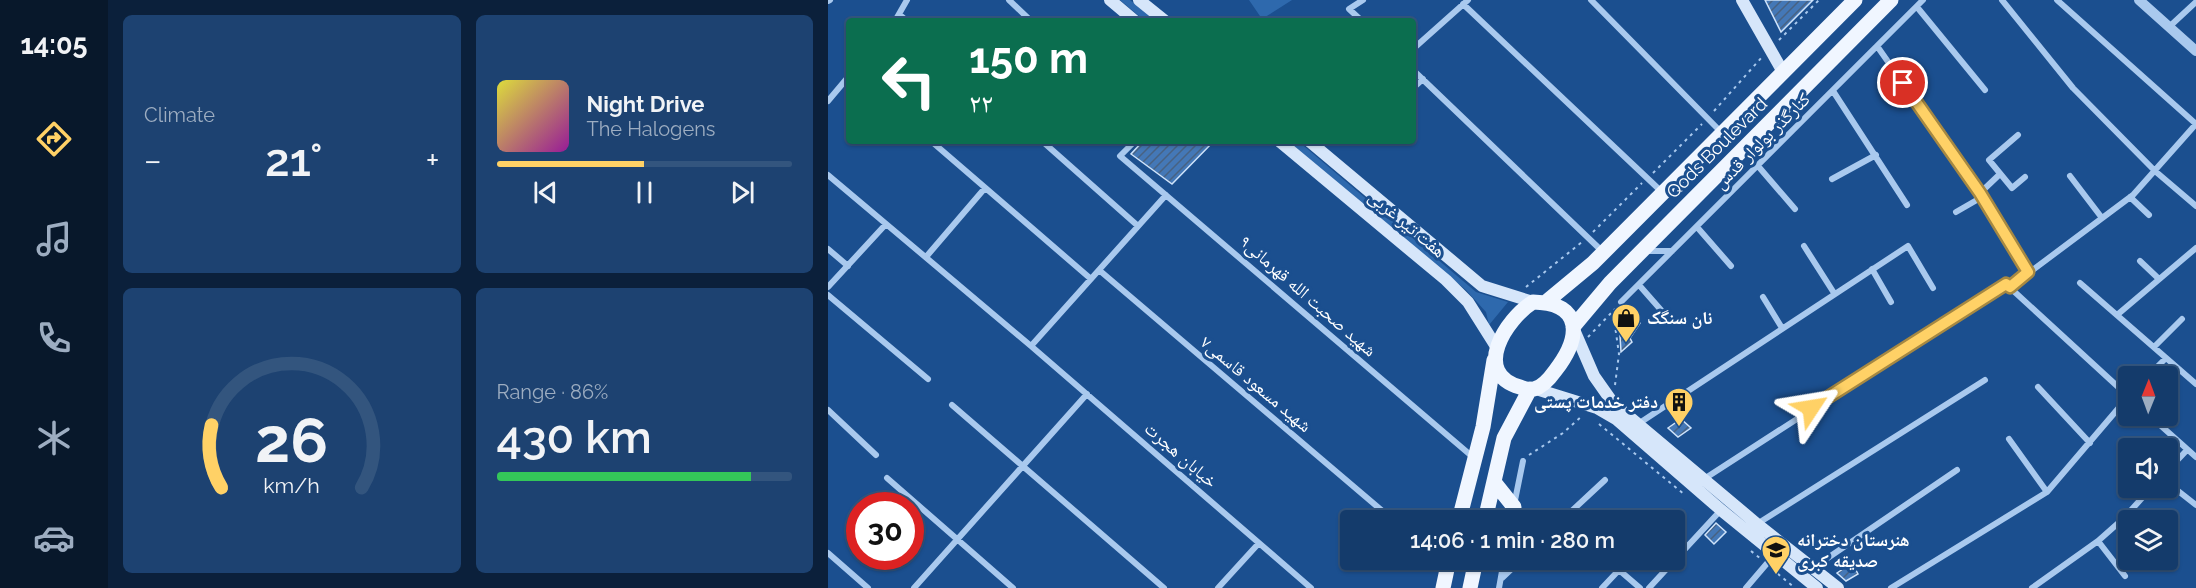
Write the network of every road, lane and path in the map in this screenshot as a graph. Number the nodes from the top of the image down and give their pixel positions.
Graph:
1 (907, 0) edge
2 (1009, 0) edge
3 (1110, 0) edge
4 (1139, 0) edge
5 (1363, 0) edge
6 (1452, 0) edge
7 (1591, 0) edge
8 (1742, 0) edge
9 (1819, 0) edge
10 (1855, 0) edge
11 (1891, 0) edge
12 (1923, 0) edge
13 (2002, 0) edge
14 (2057, 0) edge
15 (2139, 0) edge
16 (2196, 2) edge
17 (1463, 4) edge
18 (1917, 7) junction
19 (900, 15) junction
20 (898, 18) edge
21 (904, 18) edge
22 (1028, 18) edge
23 (1132, 18) edge
24 (1160, 18) edge
25 (1359, 18) edge
26 (2169, 27) junction
27 (1416, 46) edge
28 (1877, 46) junction
29 (1770, 49) junction
30 (2196, 51) edge
31 (1783, 72) junction
32 (1416, 73) edge
33 (1423, 79) junction
34 (846, 80) edge
35 (1416, 85) edge
36 (1985, 90) dead end
37 (1833, 91) junction
38 (828, 101) edge
39 (1707, 118) junction
40 (2196, 124) edge
41 (1722, 133) junction
42 (2018, 135) dead end
43 (934, 144) edge
44 (1045, 144) edge
45 (1132, 144) edge
46 (1283, 144) edge
47 (1313, 144) edge
48 (1876, 155) junction
49 (1758, 166) junction
50 (2155, 171) junction
51 (2000, 174) junction
52 (828, 175) edge
53 (2070, 176) dead end
54 (2025, 177) dead end
55 (1648, 178) junction
56 (1832, 179) dead end
57 (985, 188) junction
58 (1663, 193) junction
59 (1166, 195) junction
60 (1981, 195) junction
61 (2130, 197) junction
62 (1907, 205) dead end
63 (2196, 206) edge
64 (1795, 209) dead end
65 (1956, 212) dead end
66 (2149, 215) dead end
67 (2102, 218) junction
68 (886, 224) junction
69 (1138, 226) junction
70 (1697, 227) junction
71 (1588, 237) junction
72 (1804, 246) dead end
73 (828, 249) edge
74 (1642, 251) junction
75 (1673, 251) junction
76 (2195, 251) edge
77 (926, 257) junction
78 (1598, 258) junction
79 (2140, 261) dead end
80 (848, 266) junction
81 (1731, 266) dead end
82 (1872, 269) junction
83 (1099, 270) junction
84 (2028, 272) junction
85 (1091, 279) junction
86 (2159, 279) junction
87 (2080, 283) dead end
88 (1610, 284) junction
89 (1640, 285) junction
90 (2008, 285) junction
91 (828, 288) edge
92 (1933, 288) dead end
93 (1834, 294) junction
94 (828, 295) edge
95 (1515, 296) junction
96 (1763, 297) dead end
97 (1540, 302) junction
98 (1621, 302) junction
99 (1891, 302) dead end
100 (2117, 315) junction
101 (1668, 318) dead end
102 (2182, 319) dead end
103 (1782, 328) junction
104 (1576, 335) junction
105 (1031, 346) junction
106 (2154, 347) junction
107 (1496, 351) junction
108 (2166, 358) junction
109 (2158, 366) edge
110 (928, 379) dead end
111 (1985, 380) dead end
112 (2196, 384) edge
113 (2038, 387) dead end
114 (2118, 388) edge
115 (1533, 389) junction
116 (1087, 394) junction
117 (1614, 397) junction
118 (952, 405) dead end
119 (2118, 409) edge
120 (828, 410) edge
121 (1596, 414) junction
122 (1584, 415) dead end
123 (1638, 424) junction
124 (2161, 426) edge
125 (1483, 427) junction
126 (1504, 438) junction
127 (2009, 440) dead end
128 (2090, 442) junction
129 (2187, 450) junction
130 (876, 455) dead end
131 (2196, 457) edge
132 (1475, 459) junction
133 (2178, 459) edge
134 (1523, 461) joint
135 (1023, 466) junction
136 (1957, 470) dead end
137 (887, 478) dead end
138 (1704, 479) junction
139 (1605, 480) dead end
140 (1494, 482) junction
141 (2178, 491) edge
142 (2047, 492) junction
143 (1685, 496) dead end
144 (2143, 498) edge
145 (2196, 505) edge
146 (1381, 510) edge
147 (1462, 510) edge
148 (1487, 510) edge
149 (1511, 510) edge
150 (1514, 510) edge
151 (1573, 510) edge
152 (1720, 510) junction
153 (2134, 510) edge
154 (1757, 524) junction
155 (2118, 526) edge
156 (957, 539) junction
157 (2098, 541) junction
158 (1259, 543) junction
159 (1745, 546) dead end
160 (828, 553) edge
161 (1776, 553) junction
162 (1767, 564) junction
163 (1813, 568) junction
164 (1444, 570) edge
165 (1474, 570) edge
166 (1502, 570) edge
167 (1510, 570) edge
168 (2125, 576) dead end
169 (1500, 579) junction
170 (868, 588) edge
171 (914, 588) edge
172 (1013, 588) edge
173 (1164, 588) edge
174 (1218, 588) edge
175 (1311, 588) edge
176 (1443, 588) edge
177 (1470, 588) edge
178 (1498, 588) edge
179 (1602, 588) edge
180 (1640, 588) edge
181 (1649, 588) edge
182 (1746, 588) edge
183 (1795, 588) edge
184 (1817, 588) edge
185 (1838, 588) edge
186 (1891, 588) edge
187 (2032, 588) edge

1 - 19 street
2 - 22 street
3 - 23 main road
4 - 24 main road
5 - 25 street
6 - 17 street
7 - 39 street
8 - 29 main road
9 - 29 path
10 - 31 main road, Qods Boulevard
11 - 74 main road, Qods Boulevard
12 - 18 street, کنارگذر بولوار قدس
13 - 50 street
14 - 40 street
15 - 26 street
16 - 26 street
17 - 27 street
17 - 55 street
18 - 28 street, کنارگذر بولوار قدس
18 - 36 street
19 - 20 street
19 - 21 street
26 - 30 street
28 - 37 street, کنارگذر بولوار قدس
28 - 60 street
29 - 31 main road
29 - 39 path
31 - 41 main road, Qods Boulevard
32 - 33 street
33 - 35 street
33 - 71 street
34 - 38 street
37 - 48 street
37 - 49 street, کنارگذر بولوار قدس
39 - 41 street
39 - 55 path
40 - 50 street
41 - 58 main road, Qods Boulevard
42 - 51 street
43 - 57 street
44 - 69 street
45 - 59 street, شهید صحبت الله قهرمانی۹
46 - 107 main road, هفت تیر غربی
47 - 95 main road, هفت تیر غربی
48 - 56 street
48 - 62 street
49 - 64 street
49 - 70 street, کنارگذر بولوار قدس
50 - 61 street
50 - 63 street
51 - 54 street
51 - 60 street
52 - 68 street, خیابان هجرت
53 - 67 street
55 - 58 street
55 - 71 path
57 - 77 street
57 - 85 street
58 - 78 main road, Qods Boulevard
59 - 69 street
59 - 132 street, شهید صحبت الله قهرمانی۹
60 - 65 street
60 - 84 street
61 - 66 street
61 - 67 street
67 - 84 street
68 - 77 street, خیابان هجرت
68 - 80 street
69 - 83 street
70 - 75 street, کنارگذر بولوار قدس
70 - 81 street
71 - 78 street
71 - 95 path
72 - 93 street
73 - 80 street
74 - 75 street
74 - 88 main road, Qods Boulevard
75 - 89 street, کنارگذر بولوار قدس
76 - 86 street
77 - 105 street, خیابان هجرت
78 - 88 main road
78 - 97 main road, Qods Boulevard
79 - 86 street
80 - 91 street
82 - 92 street
82 - 93 street
82 - 99 street
83 - 85 street
83 - 146 street, شهید مسعود قاسمی۷
84 - 90 street
85 - 105 street
86 - 100 street
87 - 100 street
88 - 104 main road, Qods Boulevard
89 - 98 street, کنارگذر بولوار قدس
89 - 101 street
90 - 114 street
90 - 138 street
93 - 103 street
94 - 110 street
95 - 97 main road, هفت تیر غربی
96 - 103 street
97 - 104 main road
97 - 107 main road
98 - 104 path
98 - 117 path
100 - 106 street
102 - 106 street
103 - 123 street
104 - 115 main road
104 - 117 main road
105 - 116 street, خیابان هجرت
106 - 108 street
107 - 115 main road
107 - 125 main road
108 - 109 street
108 - 112 street
111 - 154 street
113 - 128 street
115 - 121 main road
115 - 126 main road
116 - 135 street
116 - 158 street, خیابان هجرت
117 - 123 main road
118 - 135 street
119 - 128 street
120 - 130 street
121 - 143 path
121 - 152 main road
122 - 134 path
123 - 138 main road
124 - 129 street
125 - 126 main road
125 - 132 main road
126 - 140 main road
127 - 142 street
128 - 142 street
129 - 131 street
129 - 133 street
132 - 147 main road
134 - 150 street
135 - 156 street
135 - 173 street
136 - 163 street
137 - 156 street
138 - 154 main road
139 - 151 street
140 - 148 main road
140 - 149 main road
141 - 145 street
142 - 186 street
144 - 153 street
152 - 161 main road
152 - 181 street
154 - 163 main road
155 - 157 street
156 - 171 street
156 - 172 street
157 - 168 street
157 - 187 street
158 - 174 street
158 - 175 street, خیابان هجرت
159 - 162 path
160 - 170 street
161 - 162 street
161 - 184 main road
162 - 182 street
162 - 183 path
163 - 185 main road
164 - 176 main road
165 - 177 main road
166 - 169 street
167 - 169 street
169 - 178 street
179 - 180 street

